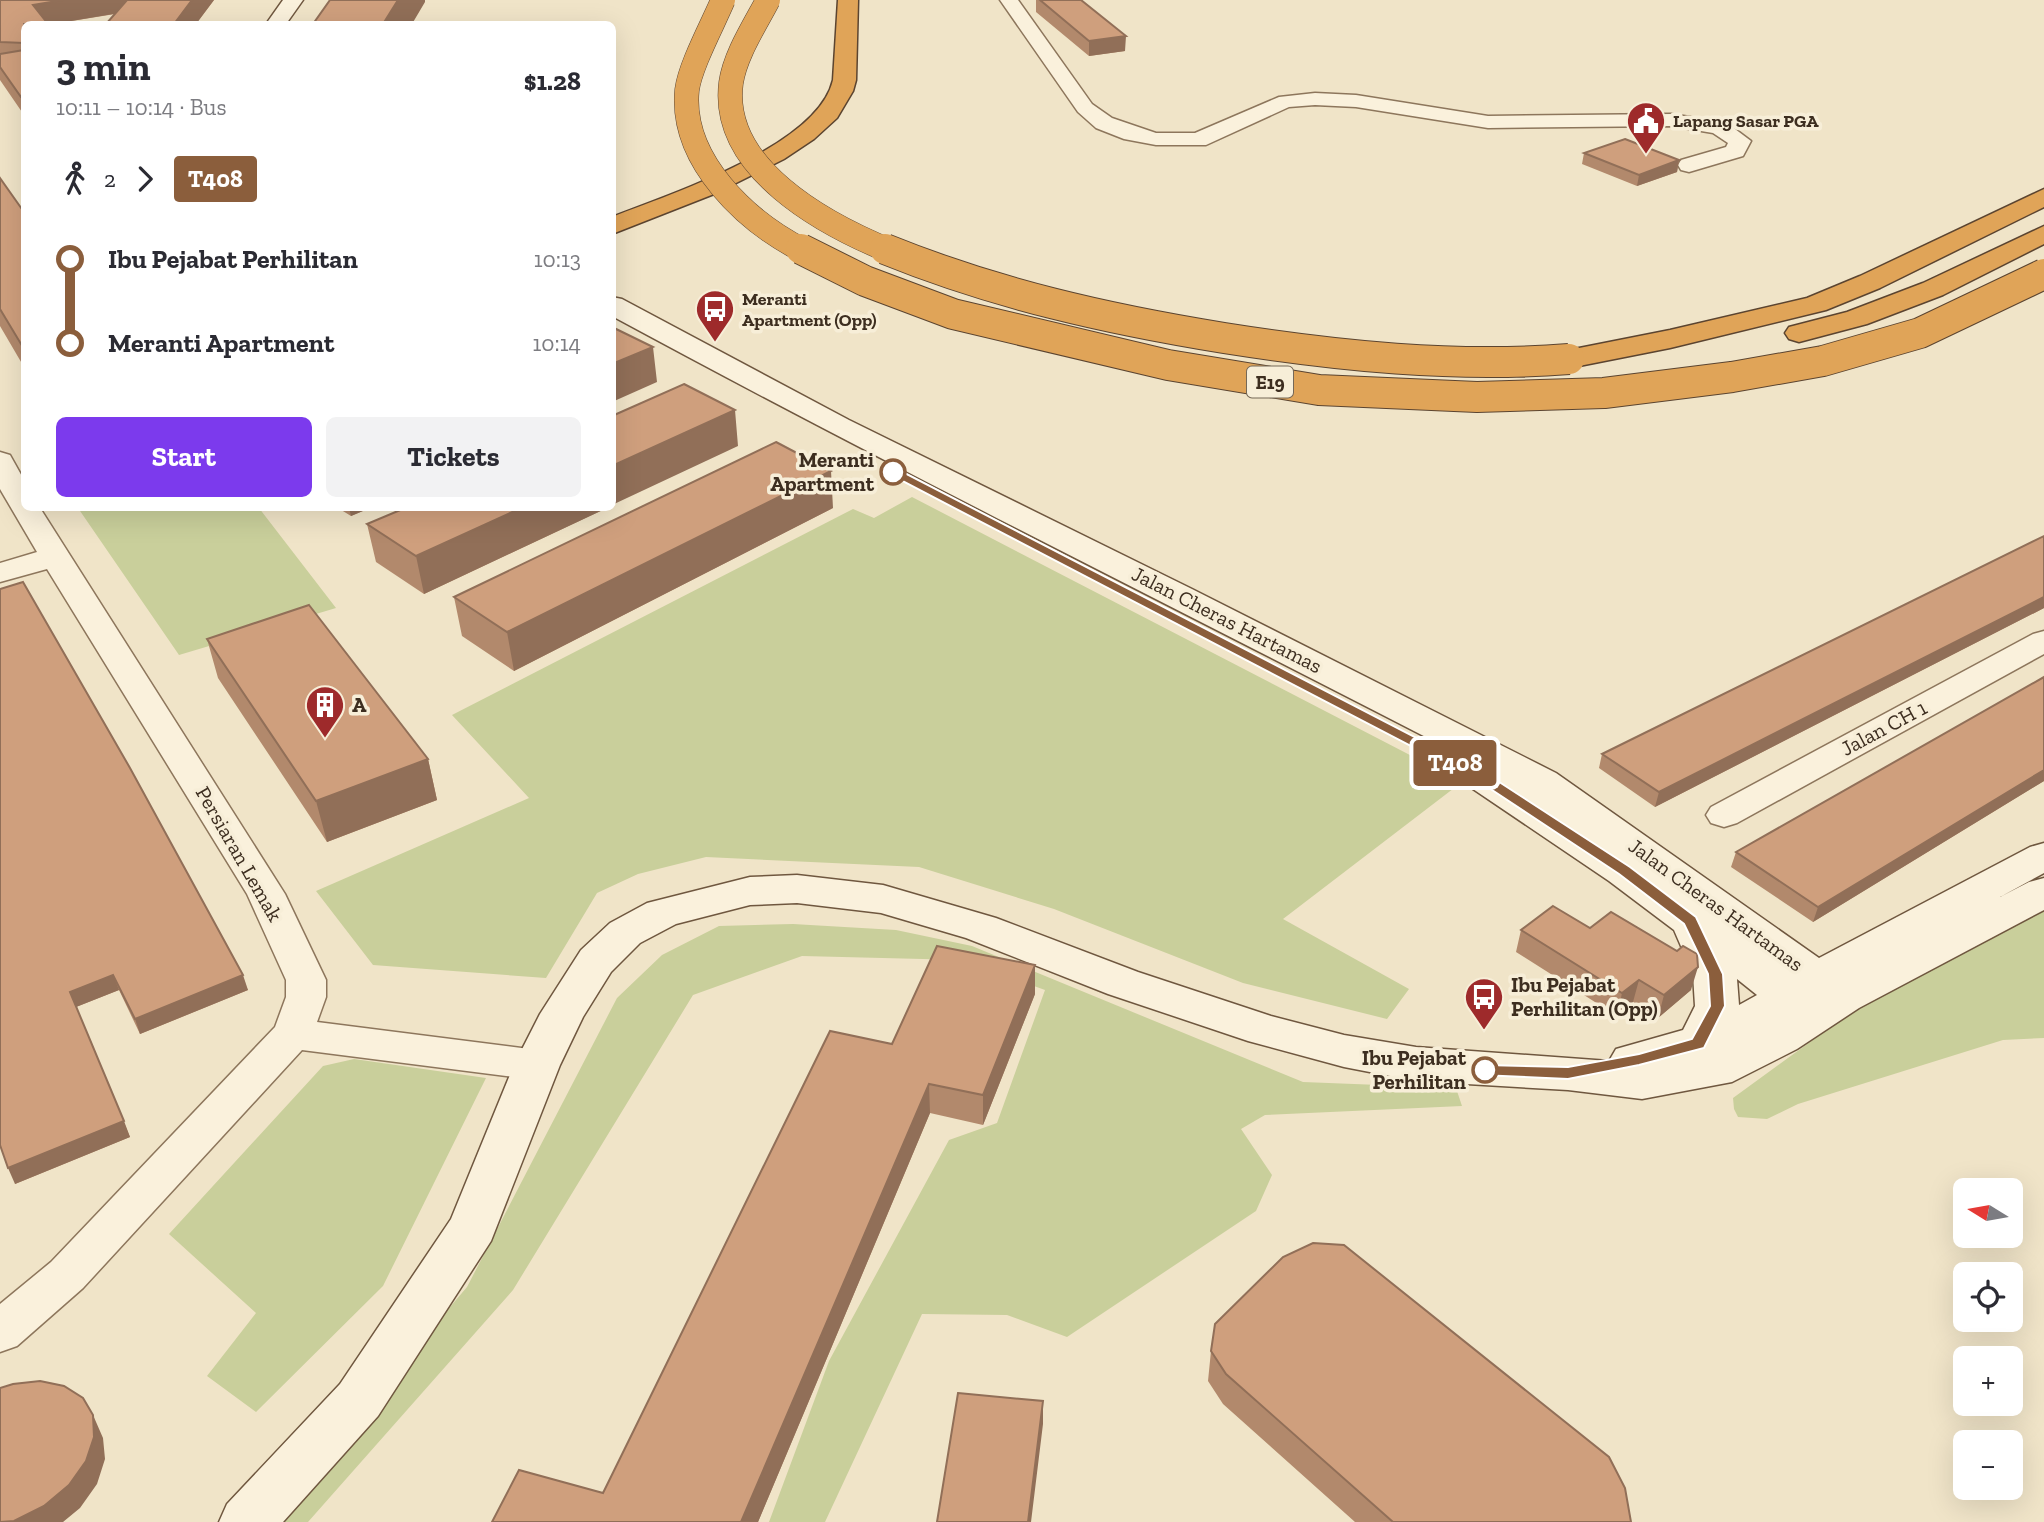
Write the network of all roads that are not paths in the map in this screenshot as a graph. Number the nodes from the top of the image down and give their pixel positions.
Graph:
1 (272, 0) edge
2 (293, 0) edge
3 (723, 0) edge
4 (768, 0) edge
5 (848, 0) edge
6 (1009, 0) edge
7 (257, 21) edge
8 (278, 21) edge
9 (1689, 165) dead end
10 (2044, 197) edge
11 (616, 224) edge
12 (2044, 234) edge
13 (2044, 274) edge
14 (616, 307) edge
15 (616, 327) edge
16 (1569, 359) junction
17 (0, 461) edge
18 (21, 500) edge
19 (27, 511) edge
20 (54, 557) junction
21 (0, 573) edge
22 (1169, 603) junction
23 (2044, 641) edge
24 (1724, 815) dead end
25 (2044, 856) edge
26 (1637, 864) junction
27 (2044, 892) edge
28 (1690, 921) junction
29 (1816, 997) junction
30 (293, 1034) junction
31 (1698, 1044) junction
32 (537, 1065) junction
33 (1568, 1073) junction
34 (0, 1332) edge
35 (247, 1522) edge

1 - 7 street
2 - 8 street
3 - 13 highway, E19, bridge
4 - 16 highway, E19, bridge
5 - 11 highway
6 - 9 street
10 - 16 highway
12 - 16 highway, E19
14 - 22 street, Jalan Cheras Hartamas
15 - 22 street, Jalan Cheras Hartamas
17 - 18 street, Persiaran Lemak
19 - 20 street, Persiaran Lemak
20 - 21 street
20 - 30 street, Persiaran Lemak
22 - 26 street, Jalan Cheras Hartamas
23 - 24 street, Jalan CH 1
25 - 29 street, Jalan Cheras Hartamas
26 - 28 street, Jalan Cheras Hartamas
26 - 29 street, Jalan Cheras Hartamas
27 - 29 street
28 - 29 street, Jalan Cheras Hartamas
28 - 31 street
29 - 31 street
29 - 33 street
30 - 32 street
30 - 34 street, Persiaran Lemak
31 - 33 street
32 - 33 street
32 - 35 street

